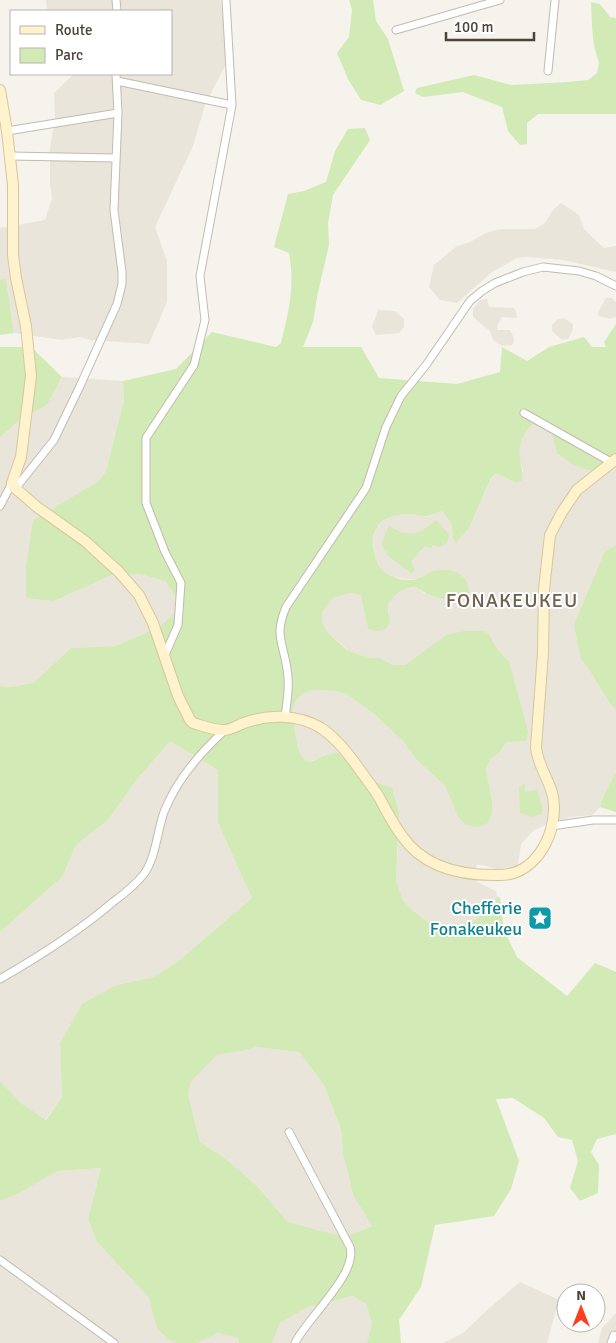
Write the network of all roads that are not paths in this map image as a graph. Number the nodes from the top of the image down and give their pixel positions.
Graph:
1 (226, 0) edge
2 (500, 0) edge
3 (555, 0) edge
4 (396, 30) dead end
5 (548, 71) dead end
6 (116, 77) edge
7 (0, 90) edge
8 (232, 105) junction
9 (118, 113) junction
10 (8, 131) junction
11 (11, 156) junction
12 (115, 158) junction
13 (616, 286) edge
14 (524, 413) dead end
15 (614, 460) edge
16 (14, 486) junction
17 (0, 506) edge
18 (164, 658) junction
19 (285, 717) junction
20 (224, 731) junction
21 (616, 820) edge
22 (552, 826) junction
23 (0, 979) edge
24 (289, 1132) dead end
25 (0, 1260) edge
26 (614, 1335) dead end
27 (114, 1343) edge
28 (295, 1343) edge
29 (611, 1343) edge

1 - 8 street
2 - 4 street
3 - 5 street
6 - 8 street
6 - 9 street
7 - 10 street
8 - 18 street
9 - 10 street
9 - 12 street
10 - 11 street
11 - 12 street
11 - 16 street
12 - 16 street
13 - 19 street
14 - 15 street
15 - 22 street
16 - 17 street
16 - 18 street
18 - 20 street
19 - 20 street
19 - 22 street
20 - 23 street
21 - 22 street
24 - 28 street
25 - 27 street
26 - 29 street

